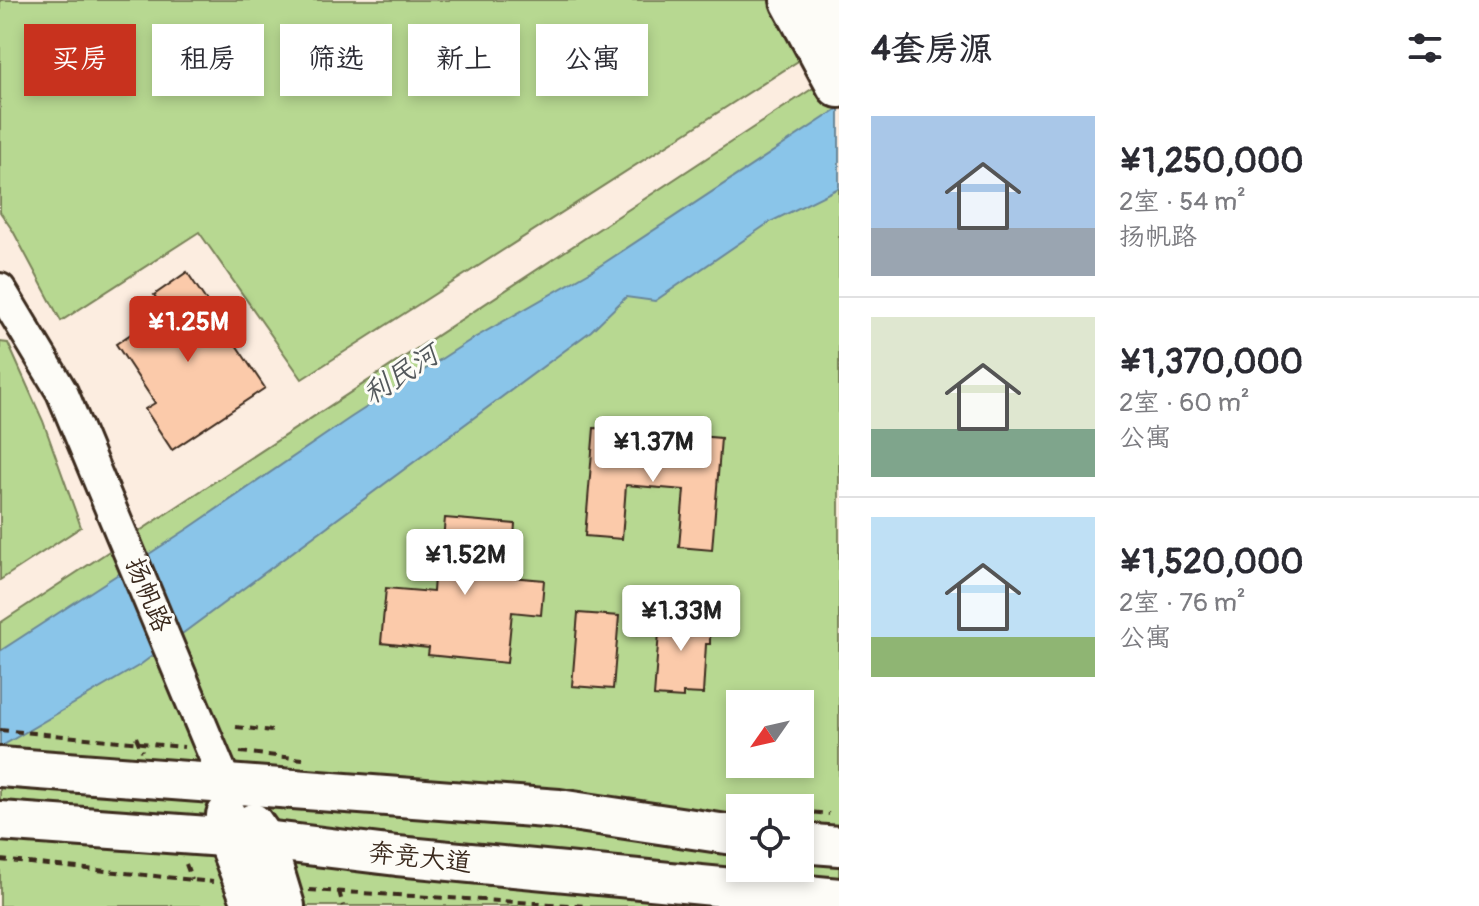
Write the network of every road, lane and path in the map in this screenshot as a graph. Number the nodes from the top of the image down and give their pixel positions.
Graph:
1 (793, 0) edge
2 (819, 0) edge
3 (839, 32) edge
4 (839, 85) edge
5 (0, 289) edge
6 (11, 325) edge
7 (236, 727) dead end
8 (0, 730) edge
9 (272, 731) dead end
10 (212, 749) junction
11 (0, 767) edge
12 (226, 784) junction
13 (814, 812) edge
14 (839, 815) edge
15 (0, 821) edge
16 (726, 834) edge
17 (226, 838) junction
18 (265, 840) junction
19 (814, 844) edge
20 (839, 846) edge
21 (339, 891) dead end
22 (839, 898) edge
23 (253, 906) edge
24 (285, 906) edge
25 (343, 906) edge

1 - 4 highway
2 - 3 main road
5 - 6 street, 扬帆路
6 - 10 street, 扬帆路
7 - 9 path
8 - 10 path
10 - 12 street, 扬帆路
11 - 12 main road
12 - 16 main road
12 - 17 main road
12 - 18 main road, 扬帆路
13 - 14 path
15 - 17 main road, 奔竞大道
17 - 18 main road, 奔竞大道
17 - 23 main road
18 - 22 main road, 奔竞大道
18 - 24 main road, 扬帆路
19 - 20 main road
21 - 25 path

